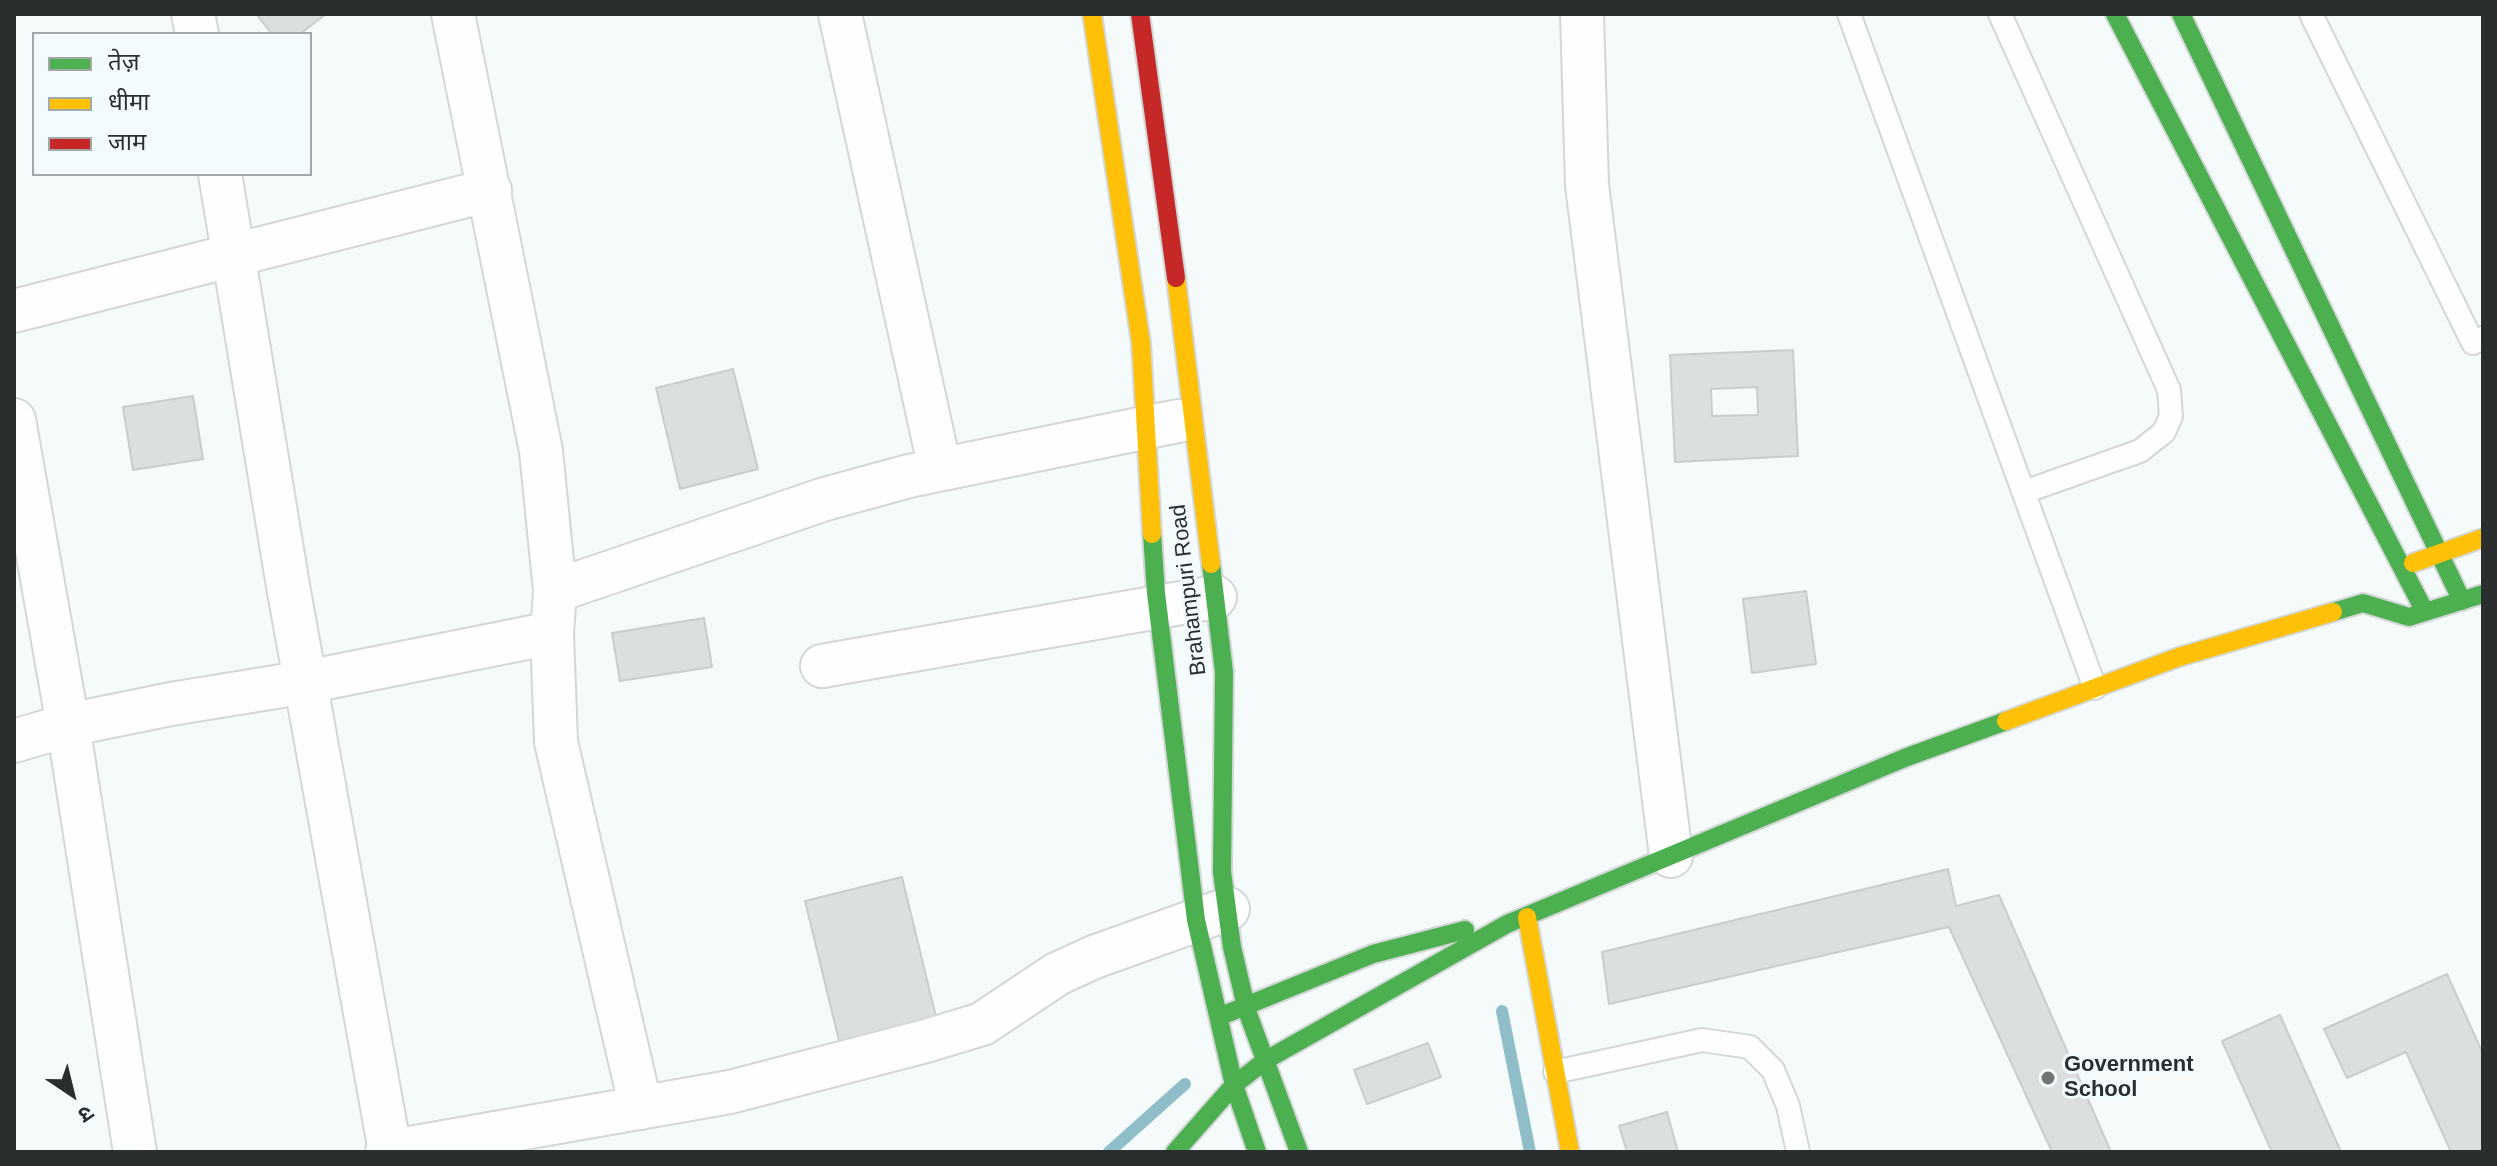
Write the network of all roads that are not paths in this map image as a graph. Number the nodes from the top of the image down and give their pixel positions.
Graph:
1 (453, 14) edge
2 (840, 14) edge
3 (1092, 14) edge
4 (1140, 14) edge
5 (1582, 14) edge
6 (1849, 14) edge
7 (2000, 14) edge
8 (2115, 14) edge
9 (2181, 14) edge
10 (2311, 14) edge
11 (220, 176) edge
12 (490, 190) junction
13 (234, 253) junction
14 (14, 311) edge
15 (2483, 338) edge
16 (1191, 419) junction
17 (14, 420) edge
18 (1146, 426) junction
19 (940, 469) junction
20 (2024, 492) junction
21 (2483, 538) edge
22 (2440, 553) junction
23 (2389, 574) junction
24 (555, 591) junction
25 (2483, 594) edge
26 (1215, 597) junction
27 (2462, 601) junction
28 (2363, 603) junction
29 (1159, 607) junction
30 (2425, 612) junction
31 (552, 633) junction
32 (822, 666) dead end
33 (306, 682) junction
34 (2095, 688) junction
35 (68, 725) junction
36 (14, 741) edge
37 (1671, 856) junction
38 (1212, 914) junction
39 (1527, 917) junction
40 (1507, 924) junction
41 (1247, 1005) junction
42 (1220, 1016) junction
43 (1266, 1060) junction
44 (1555, 1072) junction
45 (1234, 1085) junction
46 (641, 1108) junction
47 (135, 1152) edge
48 (389, 1152) edge
49 (1175, 1152) edge
50 (1257, 1152) edge
51 (1299, 1152) edge
52 (1570, 1152) edge
53 (1798, 1152) edge

1 - 12 street
2 - 19 street
3 - 18 street, Brahampuri Road
4 - 16 street, Brahampuri Road
5 - 37 street
6 - 20 lane
7 - 20 lane
8 - 23 street
9 - 22 street
10 - 15 lane
11 - 13 street
12 - 13 street
12 - 24 street
13 - 14 street
13 - 33 street
16 - 18 street
16 - 26 street, Brahampuri Road
17 - 35 street
18 - 19 street
18 - 29 street, Brahampuri Road
19 - 24 street
20 - 34 lane
21 - 22 street
22 - 23 street
22 - 27 street
23 - 28 street
23 - 30 street
24 - 31 street
25 - 27 street
26 - 29 street
26 - 38 street, Brahampuri Road
27 - 30 street
28 - 30 street
28 - 34 street
29 - 32 street
29 - 38 street, Brahampuri Road
31 - 33 street
31 - 46 street
33 - 35 street
33 - 48 street
34 - 37 street
35 - 36 street
35 - 47 street
37 - 39 street
38 - 41 street, Brahampuri Road
38 - 42 street, Brahampuri Road
38 - 46 street
39 - 40 street
39 - 44 street
40 - 41 street
40 - 43 street
41 - 42 street
41 - 43 street, Brahampuri Road
42 - 45 street, Brahampuri Road
43 - 45 street
43 - 51 street, Brahampuri Road
44 - 52 street
44 - 53 lane
45 - 49 street
45 - 50 street, Brahampuri Road
46 - 48 street

